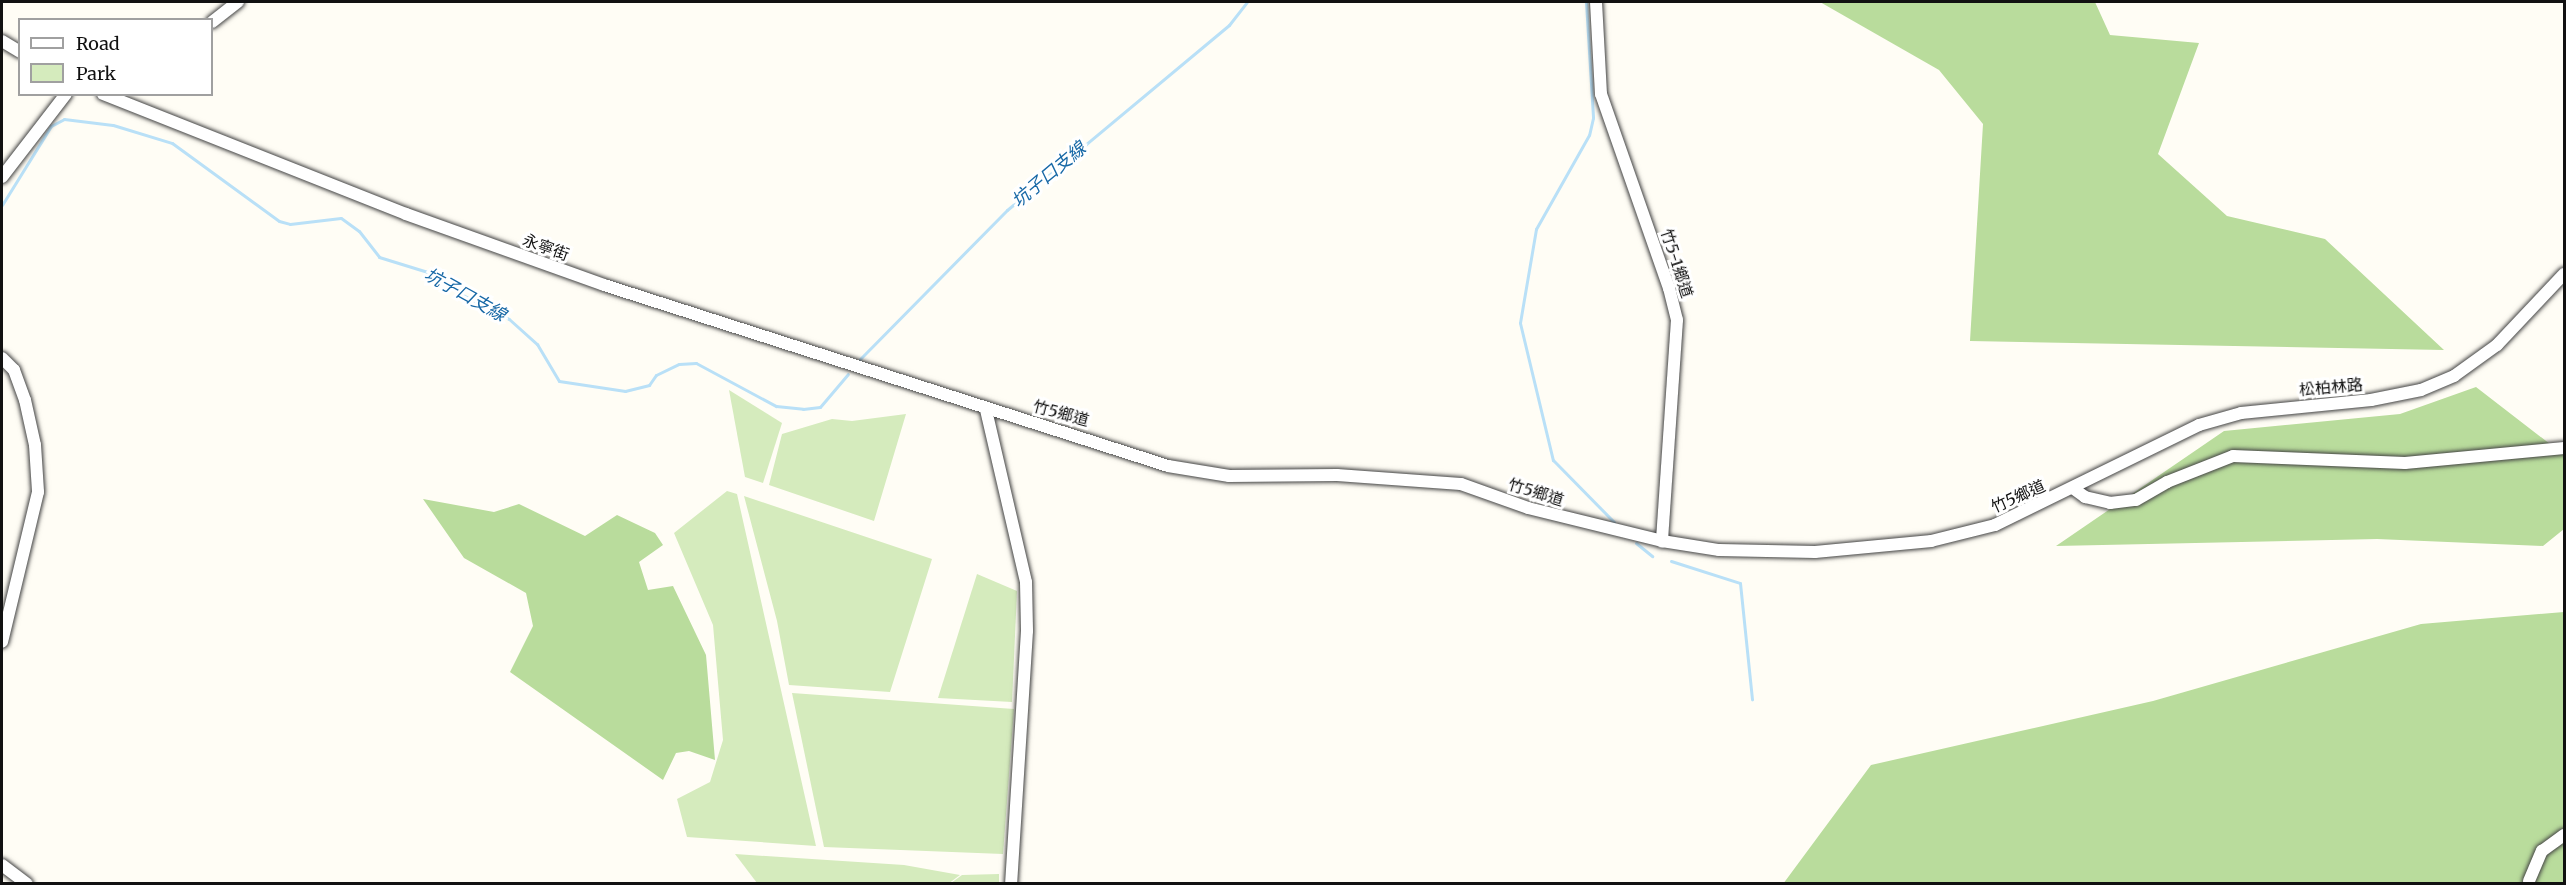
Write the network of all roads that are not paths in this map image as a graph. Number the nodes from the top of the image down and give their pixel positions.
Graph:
1 (238, 2) edge
2 (1596, 2) edge
3 (213, 21) edge
4 (2, 41) edge
5 (18, 50) edge
6 (64, 96) edge
7 (108, 96) edge
8 (2, 177) edge
9 (2565, 274) edge
10 (2, 358) edge
11 (986, 410) junction
12 (2565, 448) edge
13 (2074, 489) junction
14 (1662, 542) junction
15 (2, 642) edge
16 (2565, 835) edge
17 (2, 865) edge
18 (2529, 881) dead end
19 (27, 884) edge
20 (1011, 884) edge

1 - 3 street
2 - 14 street, 竹5-1鄉道
4 - 5 street
6 - 8 street
7 - 11 street, 永寧街
9 - 13 street, 松柏林路
10 - 15 street
11 - 14 street, 竹5鄉道
11 - 20 street
12 - 13 street
13 - 14 street, 竹5鄉道
16 - 18 street
17 - 19 street

